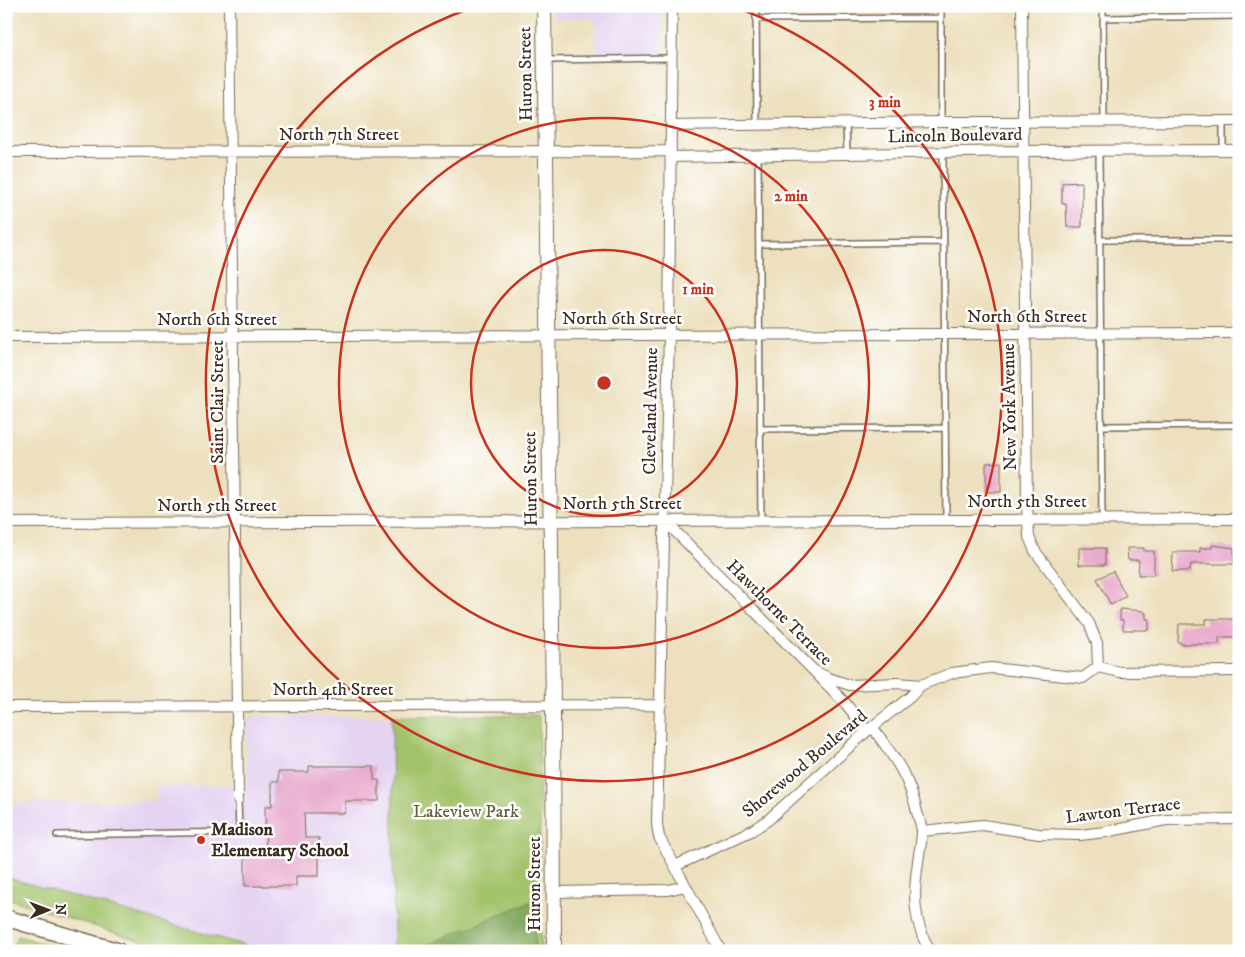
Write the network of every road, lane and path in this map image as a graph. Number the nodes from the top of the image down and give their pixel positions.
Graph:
1 (229, 6) edge
2 (544, 6) edge
3 (672, 6) edge
4 (756, 6) edge
5 (941, 6) edge
6 (1022, 6) edge
7 (1103, 6) edge
8 (1239, 16) edge
9 (941, 18) junction
10 (1103, 18) junction
11 (756, 19) junction
12 (671, 58) junction
13 (545, 60) junction
14 (1223, 121) junction
15 (1239, 121) edge
16 (941, 122) junction
17 (1022, 122) junction
18 (1104, 122) junction
19 (846, 124) junction
20 (757, 125) junction
21 (672, 126) junction
22 (1223, 150) junction
23 (1239, 150) edge
24 (232, 151) junction
25 (546, 151) junction
26 (1022, 151) junction
27 (1100, 151) junction
28 (6, 152) edge
29 (943, 152) junction
30 (671, 154) junction
31 (847, 154) junction
32 (758, 155) junction
33 (1100, 240) junction
34 (1239, 240) edge
35 (944, 242) junction
36 (759, 244) junction
37 (945, 333) junction
38 (1025, 333) junction
39 (1101, 333) junction
40 (1239, 333) edge
41 (669, 335) junction
42 (760, 335) junction
43 (234, 336) junction
44 (548, 336) junction
45 (6, 337) edge
46 (1239, 425) edge
47 (1101, 426) junction
48 (945, 428) junction
49 (760, 429) junction
50 (1027, 518) junction
51 (1102, 518) junction
52 (1239, 518) edge
53 (946, 519) junction
54 (664, 520) junction
55 (761, 520) junction
56 (550, 521) junction
57 (235, 522) junction
58 (6, 523) edge
59 (1098, 667) junction
60 (813, 670) junction
61 (1239, 672) edge
62 (921, 685) junction
63 (553, 705) junction
64 (661, 705) junction
65 (238, 706) junction
66 (6, 708) edge
67 (870, 730) junction
68 (238, 798) joint
69 (1239, 819) edge
70 (922, 831) junction
71 (57, 835) dead end
72 (675, 866) junction
73 (685, 886) junction
74 (554, 892) junction
75 (6, 918) edge
76 (118, 951) edge
77 (554, 951) edge
78 (721, 951) edge
79 (930, 951) edge

1 - 24 street, Saint Clair Street
2 - 13 street, Huron Street
3 - 12 street, Cleveland Avenue
4 - 11 lane
5 - 9 lane
6 - 17 street, New York Avenue
7 - 10 lane
8 - 10 lane
9 - 11 lane
9 - 16 lane
10 - 18 lane
11 - 20 lane
12 - 13 lane
12 - 21 street, Cleveland Avenue
13 - 25 street, Huron Street
14 - 15 street, Lincoln Boulevard
14 - 18 street, Lincoln Boulevard
14 - 22 lane
16 - 17 street, Lincoln Boulevard
16 - 19 street, Lincoln Boulevard
17 - 18 street, Lincoln Boulevard
17 - 26 street, New York Avenue
19 - 20 street, Lincoln Boulevard
19 - 31 lane
20 - 21 street, Lincoln Boulevard
21 - 30 street, Cleveland Avenue
22 - 23 street, Lincoln Boulevard
22 - 27 street, Lincoln Boulevard
24 - 25 street, North 7th Street
24 - 28 street, North 7th Street
24 - 43 street, Saint Clair Street
25 - 30 street, North 7th Street
25 - 44 street, Huron Street
26 - 27 street, Lincoln Boulevard
26 - 29 street, Lincoln Boulevard
26 - 38 street, New York Avenue
27 - 33 lane
29 - 31 street, Lincoln Boulevard
29 - 35 lane
30 - 32 street, Lincoln Boulevard
30 - 41 street, Cleveland Avenue
31 - 32 street, Lincoln Boulevard
32 - 36 lane
33 - 34 lane
33 - 39 lane
35 - 36 lane
35 - 37 lane
36 - 42 lane
37 - 38 street, North 6th Street
37 - 42 street, North 6th Street
37 - 48 lane
38 - 39 street, North 6th Street
38 - 50 street, New York Avenue
39 - 40 street, North 6th Street
39 - 47 lane
41 - 42 street, North 6th Street
41 - 44 street, North 6th Street
41 - 54 street, Cleveland Avenue
42 - 49 lane
43 - 44 street, North 6th Street
43 - 45 street, North 6th Street
43 - 57 street, Saint Clair Street
44 - 56 street, Huron Street
46 - 47 lane
47 - 51 lane
48 - 49 lane
48 - 53 lane
49 - 55 lane
50 - 51 street, North 5th Street
50 - 53 street, North 5th Street
50 - 59 street, New York Avenue
51 - 52 street, North 5th Street
53 - 55 street, North 5th Street
54 - 55 street, North 5th Street
54 - 56 street, North 5th Street
54 - 60 street, Hawthorne Terrace
54 - 64 street, Cleveland Avenue
56 - 57 street, North 5th Street
56 - 63 street, Huron Street
57 - 58 street, North 5th Street
57 - 65 street, Saint Clair Street
59 - 61 street
59 - 62 street, Shorewood Boulevard
60 - 62 street, Shorewood Boulevard
60 - 67 street, Hawthorne Terrace
62 - 67 street, Shorewood Boulevard
63 - 64 street, North 4th Street
63 - 65 street, North 4th Street
63 - 74 street, Huron Street
64 - 72 street, Cleveland Avenue
65 - 66 street, North 4th Street
65 - 68 street, Saint Clair Street
67 - 70 street, Hawthorne Terrace
67 - 72 street, Shorewood Boulevard
68 - 71 lane
69 - 70 street, Lawton Terrace
70 - 79 street, Hawthorne Terrace
72 - 73 street, Cleveland Avenue
73 - 74 street
73 - 78 street, Cleveland Avenue
74 - 77 street, Huron Street
75 - 76 main road

